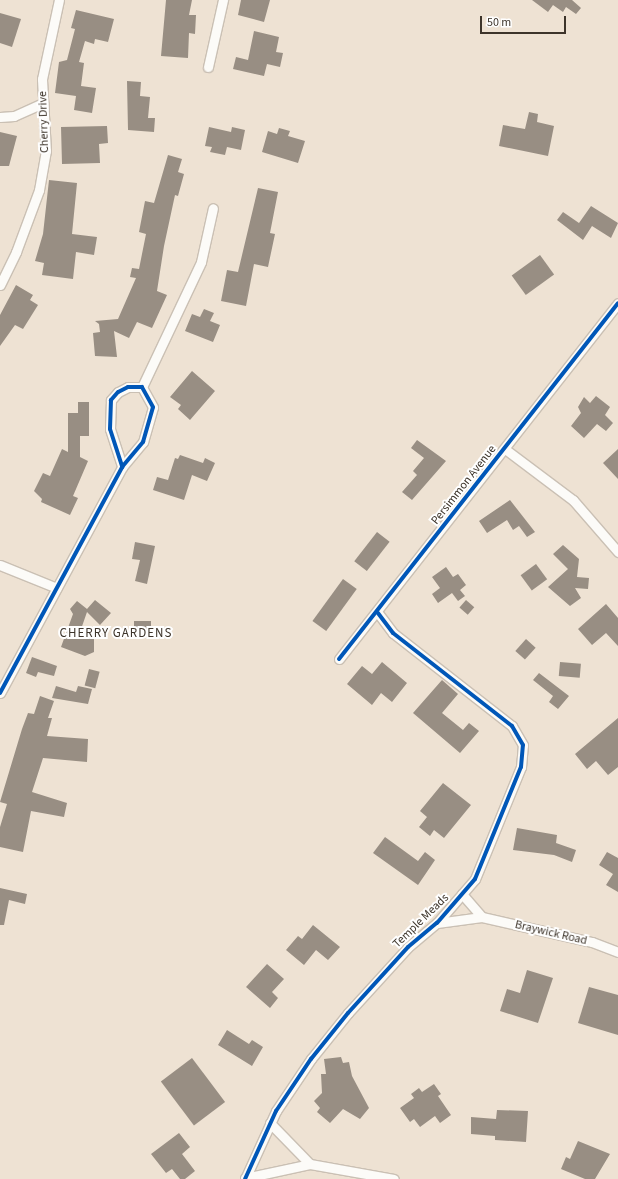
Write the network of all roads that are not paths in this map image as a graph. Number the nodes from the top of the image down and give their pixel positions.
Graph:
1 (59, 0) edge
2 (223, 0) edge
3 (208, 67) dead end
4 (43, 103) junction
5 (0, 117) edge
6 (213, 208) dead end
7 (0, 284) edge
8 (618, 303) edge
9 (142, 387) junction
10 (505, 449) junction
11 (122, 467) junction
12 (618, 552) edge
13 (0, 565) edge
14 (57, 588) junction
15 (378, 613) junction
16 (339, 659) dead end
17 (0, 693) edge
18 (462, 894) junction
19 (482, 917) junction
20 (437, 923) junction
21 (618, 952) edge
22 (270, 1123) junction
23 (310, 1164) junction
24 (245, 1178) edge
25 (394, 1179) edge

1 - 4 street, Cherry Drive
2 - 3 street
4 - 5 street
4 - 7 street, Cherry Drive
6 - 9 street
8 - 10 street, Persimmon Avenue
9 - 11 street
9 - 11 street
10 - 12 street
10 - 15 street, Persimmon Avenue
11 - 14 street
13 - 14 street
14 - 17 street
15 - 16 street, Persimmon Avenue
15 - 18 street, Temple Meads
18 - 19 street
18 - 20 street, Temple Meads
19 - 20 street, Braywick Road
19 - 21 street, Braywick Road
20 - 22 street, Temple Meads
22 - 23 street
22 - 24 street, Temple Meads
23 - 24 street
23 - 25 street

